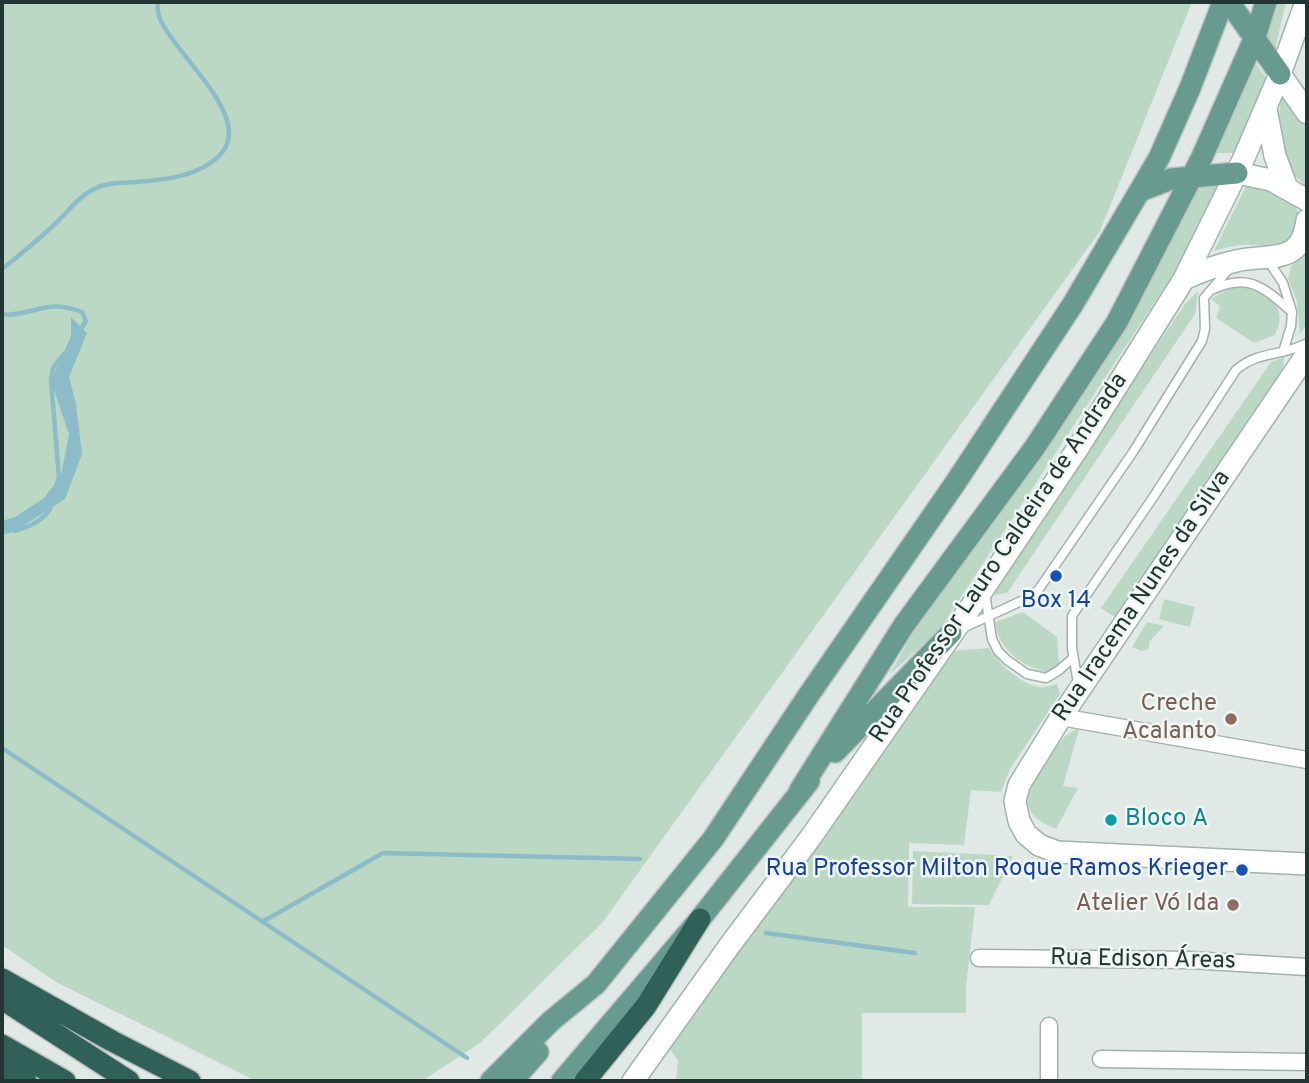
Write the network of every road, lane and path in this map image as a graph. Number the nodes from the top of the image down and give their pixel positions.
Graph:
1 (1223, 2) edge
2 (1229, 2) edge
3 (1266, 2) edge
4 (1306, 2) edge
5 (1255, 37) junction
6 (1280, 74) junction
7 (1266, 107) junction
8 (1307, 113) edge
9 (1237, 173) junction
10 (1193, 175) junction
11 (1287, 188) junction
12 (1140, 191) junction
13 (1307, 200) edge
14 (1307, 220) edge
15 (1267, 259) junction
16 (1239, 260) junction
17 (1184, 279) junction
18 (1210, 291) junction
19 (1292, 312) junction
20 (1307, 343) edge
21 (1283, 352) junction
22 (1307, 354) edge
23 (984, 588) junction
24 (990, 615) junction
25 (951, 633) junction
26 (1073, 658) junction
27 (1079, 690) junction
28 (1061, 717) junction
29 (1307, 760) edge
30 (800, 790) junction
31 (1307, 864) edge
32 (701, 919) junction
33 (979, 958) dead end
34 (1307, 967) edge
35 (2, 979) edge
36 (596, 984) junction
37 (2, 999) edge
38 (646, 1006) junction
39 (1049, 1026) dead end
40 (2, 1045) edge
41 (1101, 1059) dead end
42 (1307, 1062) edge
43 (2, 1065) edge
44 (26, 1081) edge
45 (65, 1081) edge
46 (129, 1081) edge
47 (190, 1081) edge
48 (491, 1081) edge
49 (512, 1081) edge
50 (562, 1081) edge
51 (585, 1081) edge
52 (599, 1081) edge
53 (633, 1081) edge
54 (1049, 1081) edge

1 - 12 main road
2 - 5 main road
3 - 5 main road
4 - 6 main road, Rua Professor Lauro Caldeira de Andrada
5 - 6 main road
5 - 10 main road
6 - 7 main road, Rua Professor Lauro Caldeira de Andrada
6 - 8 main road
7 - 9 main road, Rua Professor Lauro Caldeira de Andrada
7 - 11 main road
9 - 10 main road
9 - 11 main road
9 - 17 main road, Rua Professor Lauro Caldeira de Andrada
10 - 12 main road
10 - 30 main road
11 - 13 main road
12 - 36 main road
14 - 15 main road
15 - 16 main road
15 - 19 lane
16 - 17 main road
16 - 18 lane
17 - 23 main road, Rua Professor Lauro Caldeira de Andrada
18 - 19 lane
18 - 24 lane
19 - 21 lane
20 - 21 lane
21 - 26 lane
22 - 27 main road, Rua Iracema Nunes da Silva
23 - 24 lane
23 - 25 main road, Rua Professor Lauro Caldeira de Andrada
24 - 25 lane
24 - 26 lane
25 - 30 main road
25 - 53 main road, Rua Professor Lauro Caldeira de Andrada
26 - 27 lane
27 - 28 main road, Rua Iracema Nunes da Silva
28 - 29 street
28 - 31 main road, Rua Iracema Nunes da Silva
30 - 32 main road
32 - 38 highway
32 - 50 main road
33 - 34 street, Rua Edison Áreas
35 - 47 highway
36 - 48 main road
36 - 49 main road
37 - 46 highway
38 - 51 highway
38 - 52 main road
39 - 54 street
40 - 45 highway
41 - 42 street
43 - 44 highway

